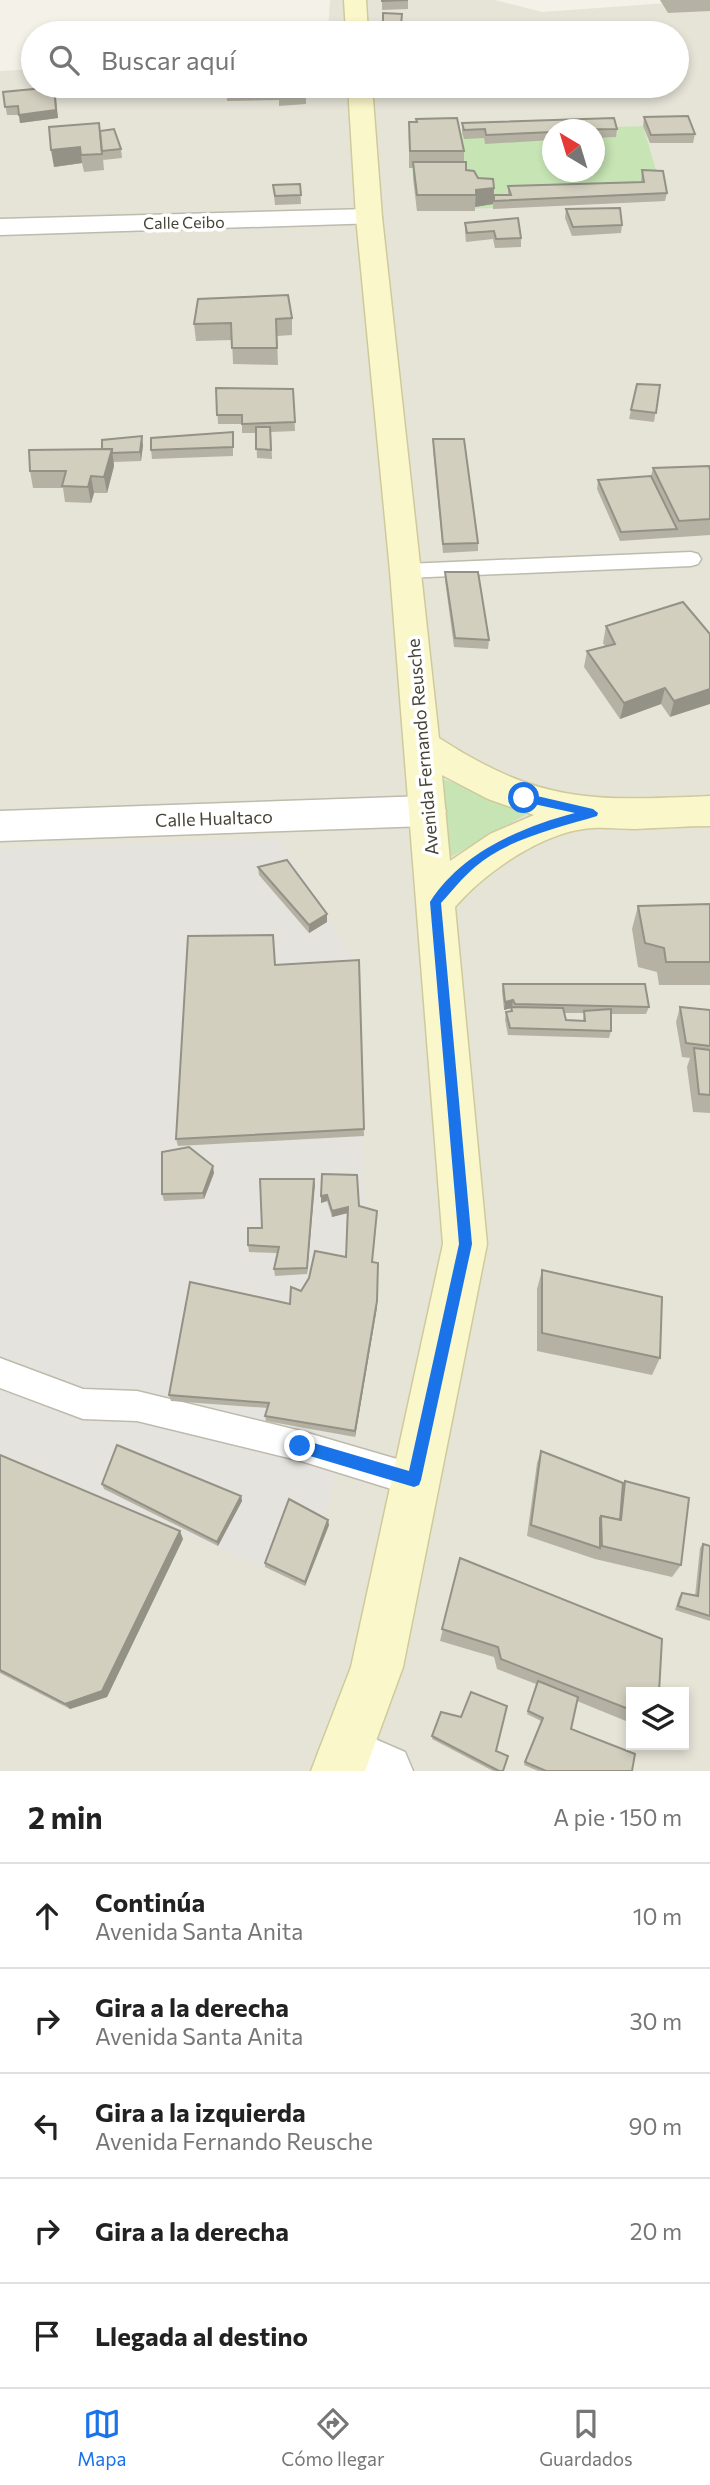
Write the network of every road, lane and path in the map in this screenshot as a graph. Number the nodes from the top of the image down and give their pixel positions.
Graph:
1 (355, 0) edge
2 (356, 21) edge
3 (361, 98) edge
4 (369, 217) junction
5 (0, 226) edge
6 (691, 559) dead end
7 (406, 571) junction
8 (421, 744) junction
9 (427, 811) junction
10 (710, 811) edge
11 (593, 813) junction
12 (0, 826) edge
13 (436, 902) junction
14 (0, 1373) edge
15 (414, 1480) junction
16 (356, 1765) edge

1 - 2 street
3 - 4 street, Avenida Fernando Reusche
4 - 5 street, Calle Ceibo
4 - 7 street, Avenida Fernando Reusche
6 - 7 lane
7 - 8 street, Avenida Fernando Reusche
8 - 9 street, Avenida Fernando Reusche
8 - 11 street
9 - 12 street, Calle Hualtaco
9 - 13 street, Avenida Fernando Reusche
10 - 11 street
11 - 13 street
13 - 15 street, Avenida Fernando Reusche
14 - 15 lane
15 - 16 street, Avenida Fernando Reusche

